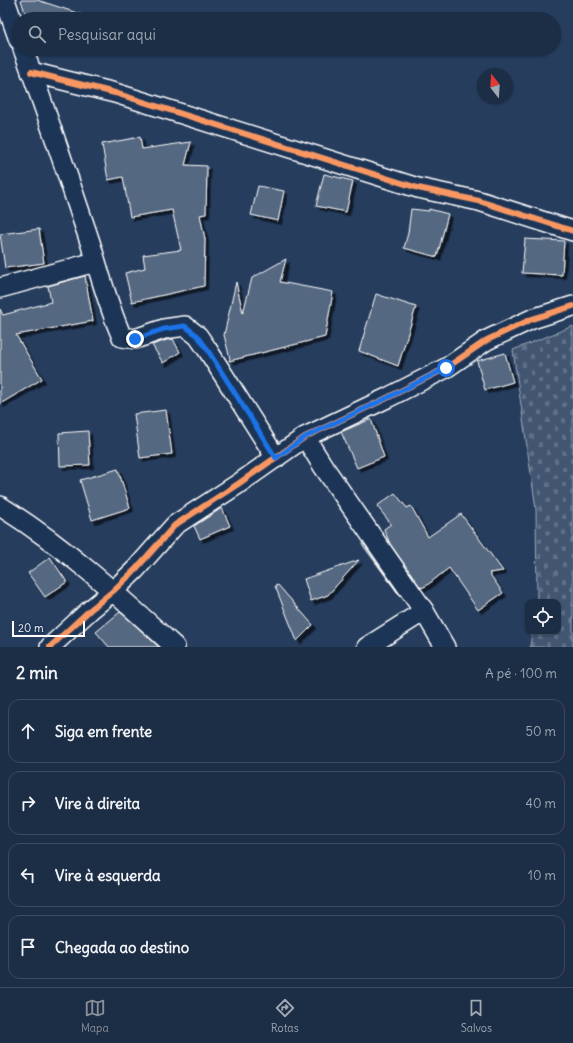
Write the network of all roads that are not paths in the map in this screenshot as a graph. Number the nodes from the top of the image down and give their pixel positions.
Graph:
1 (5, 13) edge
2 (12, 26) edge
3 (25, 56) edge
4 (31, 72) junction
5 (573, 231) edge
6 (96, 262) junction
7 (0, 288) edge
8 (573, 306) edge
9 (305, 437) junction
10 (276, 458) junction
11 (0, 506) edge
12 (113, 591) junction
13 (424, 612) junction
14 (50, 647) edge
15 (174, 647) edge
16 (367, 647) edge
17 (445, 647) edge

1 - 2 street
3 - 4 street
4 - 5 street
4 - 6 street
6 - 7 street
6 - 10 street
8 - 9 street
9 - 10 street
9 - 13 street
10 - 12 street
11 - 12 street
12 - 14 street
12 - 15 street
13 - 16 street
13 - 17 street

